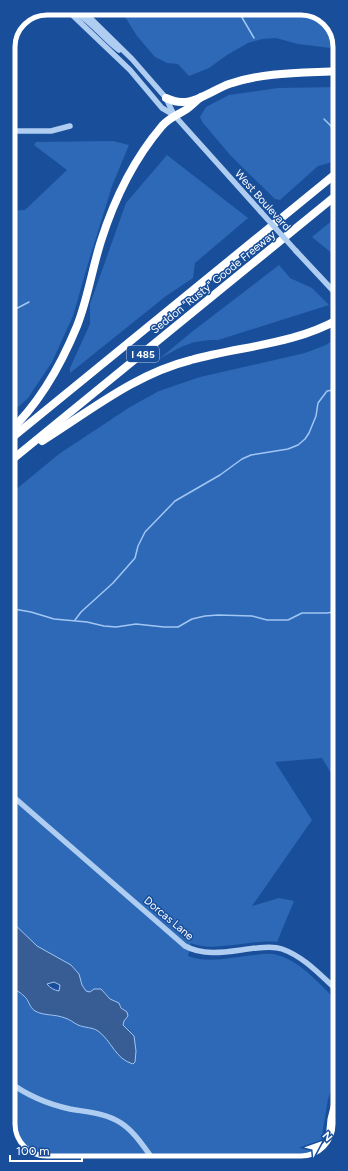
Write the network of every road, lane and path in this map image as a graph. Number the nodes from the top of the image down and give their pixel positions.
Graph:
1 (73, 15) edge
2 (78, 15) edge
3 (87, 15) edge
4 (129, 56) junction
5 (333, 71) edge
6 (201, 97) junction
7 (166, 98) junction
8 (174, 115) junction
9 (70, 126) dead end
10 (15, 132) edge
11 (333, 176) edge
12 (333, 198) edge
13 (333, 290) edge
14 (333, 322) edge
15 (15, 425) edge
16 (15, 435) edge
17 (15, 458) edge
18 (15, 459) edge
19 (15, 798) edge
20 (333, 987) edge
21 (15, 1086) edge
22 (333, 1111) edge
23 (329, 1140) edge
24 (150, 1156) edge

1 - 8 street, West Boulevard
2 - 4 street
3 - 4 street, West Boulevard
4 - 7 street, West Boulevard
5 - 6 highway
6 - 7 highway
6 - 8 highway
7 - 8 street, West Boulevard
8 - 13 street, West Boulevard, bridge
8 - 15 highway
9 - 10 street
11 - 16 highway, Seddon "Rusty" Goode Freeway / I 485
12 - 17 highway, Seddon "Rusty" Goode Freeway / I 485
14 - 18 highway
19 - 20 street, Dorcas Lane
21 - 24 street
22 - 23 main road

